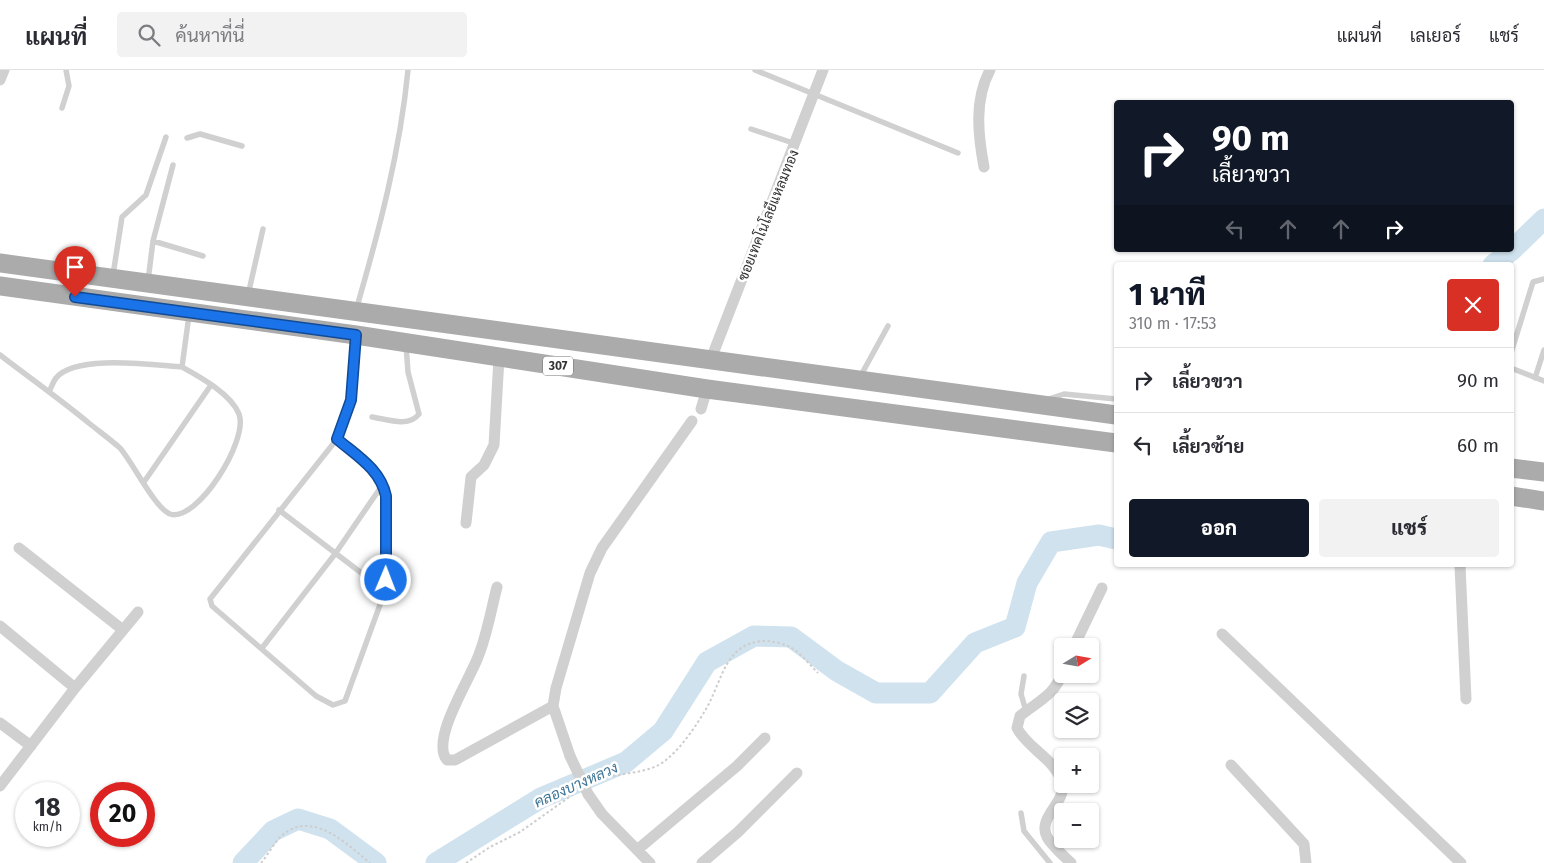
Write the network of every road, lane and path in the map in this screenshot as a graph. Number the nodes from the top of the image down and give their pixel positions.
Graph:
1 (4, 70) edge
2 (66, 70) edge
3 (408, 70) edge
4 (754, 70) edge
5 (824, 70) edge
6 (990, 70) edge
7 (0, 80) edge
8 (815, 96) junction
9 (62, 108) dead end
10 (750, 128) dead end
11 (166, 137) dead end
12 (187, 138) dead end
13 (796, 144) junction
14 (242, 146) dead end
15 (958, 153) dead end
16 (173, 165) dead end
17 (984, 168) dead end
18 (263, 229) dead end
19 (153, 241) junction
20 (203, 256) dead end
21 (0, 263) edge
22 (1544, 279) edge
23 (112, 280) junction
24 (148, 284) junction
25 (0, 286) edge
26 (192, 290) junction
27 (248, 297) junction
28 (189, 312) junction
29 (356, 312) junction
30 (888, 326) dead end
31 (356, 335) junction
32 (406, 343) junction
33 (1514, 344) edge
34 (1544, 350) edge
35 (0, 355) edge
36 (499, 358) junction
37 (711, 359) junction
38 (182, 367) junction
39 (1514, 369) edge
40 (1535, 378) junction
41 (859, 379) junction
42 (1544, 381) edge
43 (211, 385) junction
44 (708, 389) junction
45 (48, 392) junction
46 (1114, 400) edge
47 (1037, 403) junction
48 (701, 409) dead end
49 (1114, 415) edge
50 (372, 417) dead end
51 (692, 422) dead end
52 (337, 439) junction
53 (1114, 443) edge
54 (1514, 468) edge
55 (1544, 472) edge
56 (144, 482) junction
57 (383, 484) junction
58 (1514, 496) edge
59 (1544, 501) edge
60 (278, 510) junction
61 (466, 522) dead end
62 (20, 548) dead end
63 (335, 554) junction
64 (1460, 567) edge
65 (498, 587) dead end
66 (1102, 588) dead end
67 (385, 591) junction
68 (138, 612) dead end
69 (0, 626) edge
70 (123, 630) junction
71 (1222, 634) dead end
72 (1078, 638) edge
73 (262, 648) junction
74 (818, 673) dead end
75 (1024, 676) dead end
76 (1059, 683) edge
77 (75, 688) junction
78 (1466, 699) dead end
79 (553, 706) junction
80 (1026, 711) junction
81 (0, 723) edge
82 (764, 738) dead end
83 (31, 746) junction
84 (1231, 765) dead end
85 (1054, 766) edge
86 (797, 773) dead end
87 (594, 782) dead end
88 (0, 786) edge
89 (582, 793) junction
90 (1063, 793) edge
91 (1021, 813) dead end
92 (637, 850) junction
93 (261, 863) edge
94 (370, 863) edge
95 (466, 863) edge
96 (650, 863) edge
97 (702, 863) edge
98 (1050, 863) edge
99 (1071, 863) edge
100 (1306, 863) edge
101 (1461, 863) edge

1 - 7 street
2 - 9 lane
3 - 29 lane
4 - 8 lane
5 - 8 street, ซอยเทคโนโลยีแหลมทอง
6 - 17 street
8 - 13 street, ซอยเทคโนโลยีแหลมทอง
8 - 15 lane
10 - 13 lane
11 - 23 lane
12 - 14 lane
13 - 37 street, ซอยเทคโนโลยีแหลมทอง
16 - 19 lane
18 - 27 lane
19 - 20 lane
19 - 24 lane
21 - 23 main road, 307
22 - 33 lane
23 - 24 main road, 307
24 - 26 main road, 307
25 - 28 main road, 307
26 - 27 main road, 307
26 - 28 main road
27 - 29 main road, 307
28 - 31 main road, 307
28 - 38 lane
29 - 37 main road, 307
30 - 41 lane
31 - 32 main road, 307
31 - 52 lane
32 - 36 main road, 307
32 - 50 lane
34 - 40 lane
35 - 45 lane
36 - 44 main road, 307
36 - 61 street
37 - 41 main road, 307
38 - 43 lane
38 - 45 lane
39 - 40 lane
40 - 42 lane
41 - 47 main road, 307
43 - 56 lane
43 - 56 lane
44 - 48 street
44 - 53 main road, 307
45 - 56 lane
46 - 47 lane
47 - 49 main road, 307
51 - 79 street
52 - 57 lane
52 - 60 lane
54 - 55 main road
57 - 63 lane
57 - 67 lane
58 - 59 main road
60 - 63 lane
60 - 73 lane
62 - 70 street
63 - 67 lane
63 - 73 lane
64 - 78 street
65 - 79 street
66 - 72 street
67 - 73 lane
68 - 70 street
69 - 77 street
70 - 77 street
71 - 101 street
74 - 87 path
75 - 80 lane
76 - 80 street
77 - 83 street
79 - 89 street, bridge
80 - 85 street
81 - 83 street
82 - 92 street
83 - 88 street
84 - 100 street
86 - 97 street
89 - 92 street
89 - 95 path
90 - 99 street
91 - 98 lane
92 - 96 street
93 - 94 path

